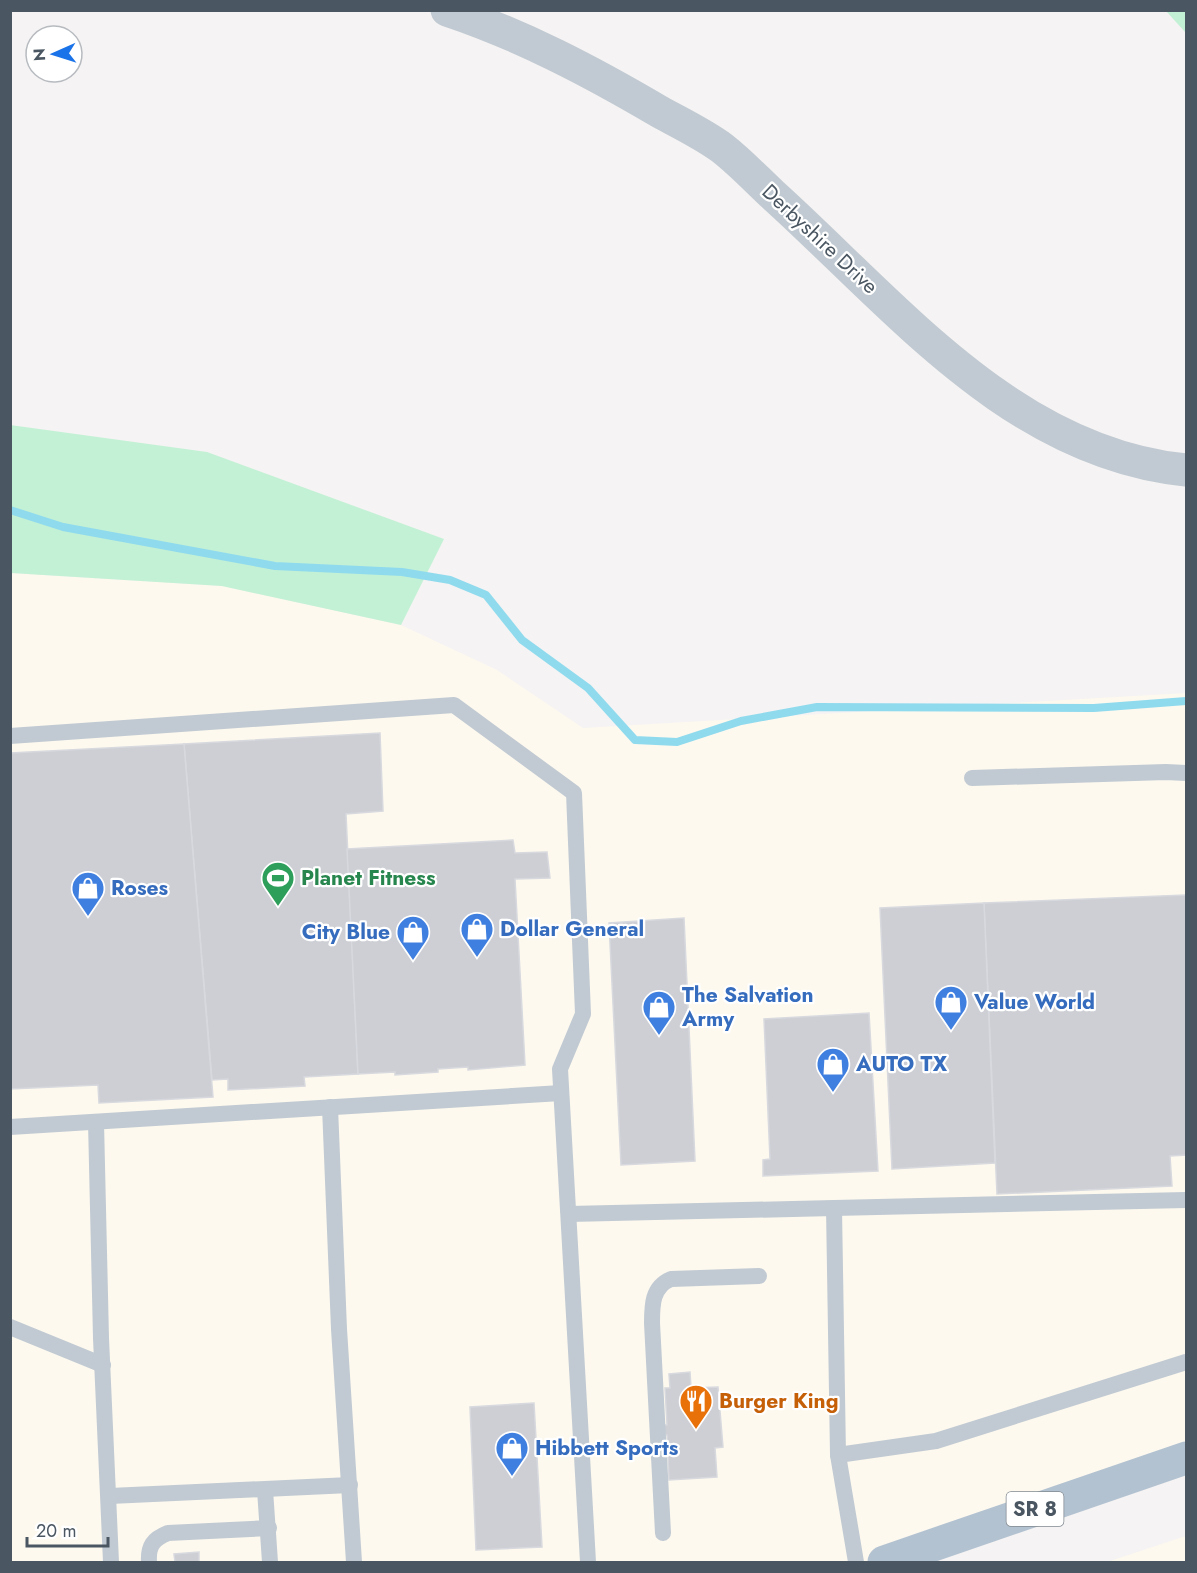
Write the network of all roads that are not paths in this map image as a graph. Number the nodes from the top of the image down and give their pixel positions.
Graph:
1 (447, 10) edge
2 (1186, 470) edge
3 (10, 736) edge
4 (1186, 773) edge
5 (972, 778) dead end
6 (561, 1093) junction
7 (330, 1107) junction
8 (96, 1122) junction
9 (10, 1127) edge
10 (1186, 1200) edge
11 (834, 1208) junction
12 (569, 1214) junction
13 (759, 1276) dead end
14 (10, 1327) edge
15 (1186, 1362) edge
16 (103, 1365) junction
17 (838, 1455) junction
18 (1186, 1458) edge
19 (350, 1485) junction
20 (265, 1490) junction
21 (110, 1496) junction
22 (269, 1528) junction
23 (663, 1533) dead end
24 (111, 1563) edge
25 (149, 1563) edge
26 (270, 1563) edge
27 (354, 1563) edge
28 (588, 1563) edge
29 (856, 1563) edge
30 (884, 1563) edge

1 - 2 street, Derbyshire Drive
3 - 6 lane
4 - 5 lane
6 - 7 lane
6 - 12 lane
7 - 8 lane
7 - 19 lane
8 - 9 lane
8 - 16 lane
10 - 11 lane
11 - 12 lane
11 - 17 lane
12 - 28 lane
13 - 23 lane
14 - 16 lane
15 - 17 lane
16 - 21 lane
17 - 29 lane
18 - 30 main road, SR 8
19 - 20 lane
19 - 27 lane
20 - 21 lane
20 - 22 lane
21 - 24 lane
22 - 25 lane
22 - 26 lane

